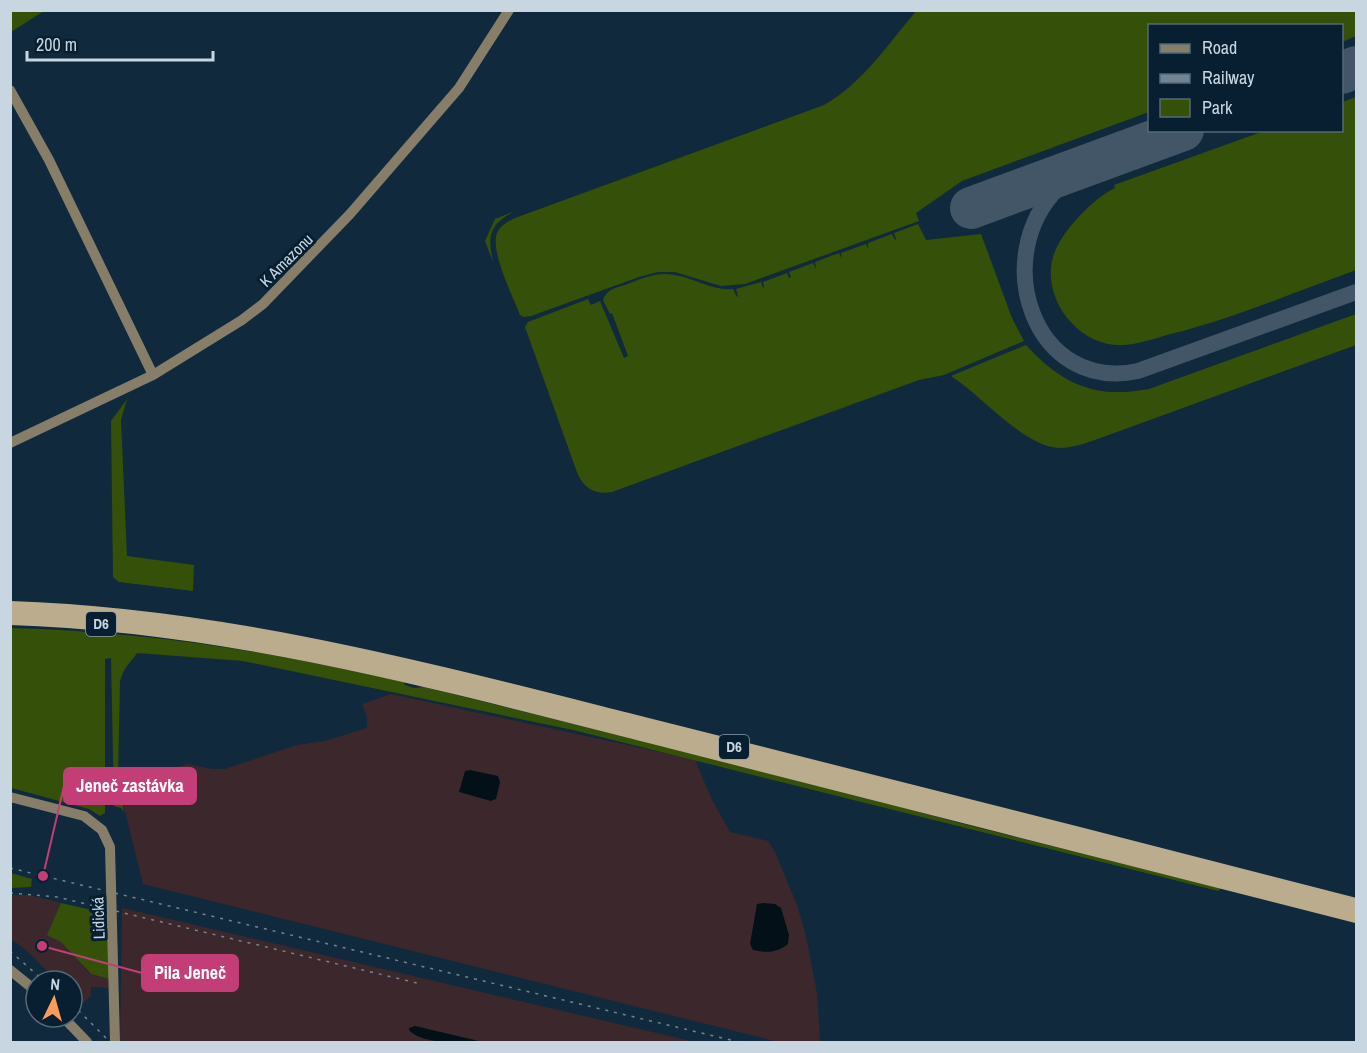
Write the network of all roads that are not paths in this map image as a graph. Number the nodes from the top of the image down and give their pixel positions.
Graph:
1 (508, 10) edge
2 (10, 90) edge
3 (153, 375) junction
4 (10, 443) edge
5 (10, 608) edge
6 (10, 618) edge
7 (10, 797) edge
8 (1356, 905) edge
9 (1356, 916) edge
10 (10, 970) edge
11 (24, 981) edge
12 (75, 1029) edge
13 (87, 1042) edge
14 (115, 1042) edge

1 - 3 street, K Amazonu
2 - 3 street
3 - 4 street, K Amazonu
5 - 8 highway, D6
6 - 9 highway, D6
7 - 14 street, Lidická
10 - 11 street
12 - 13 street

